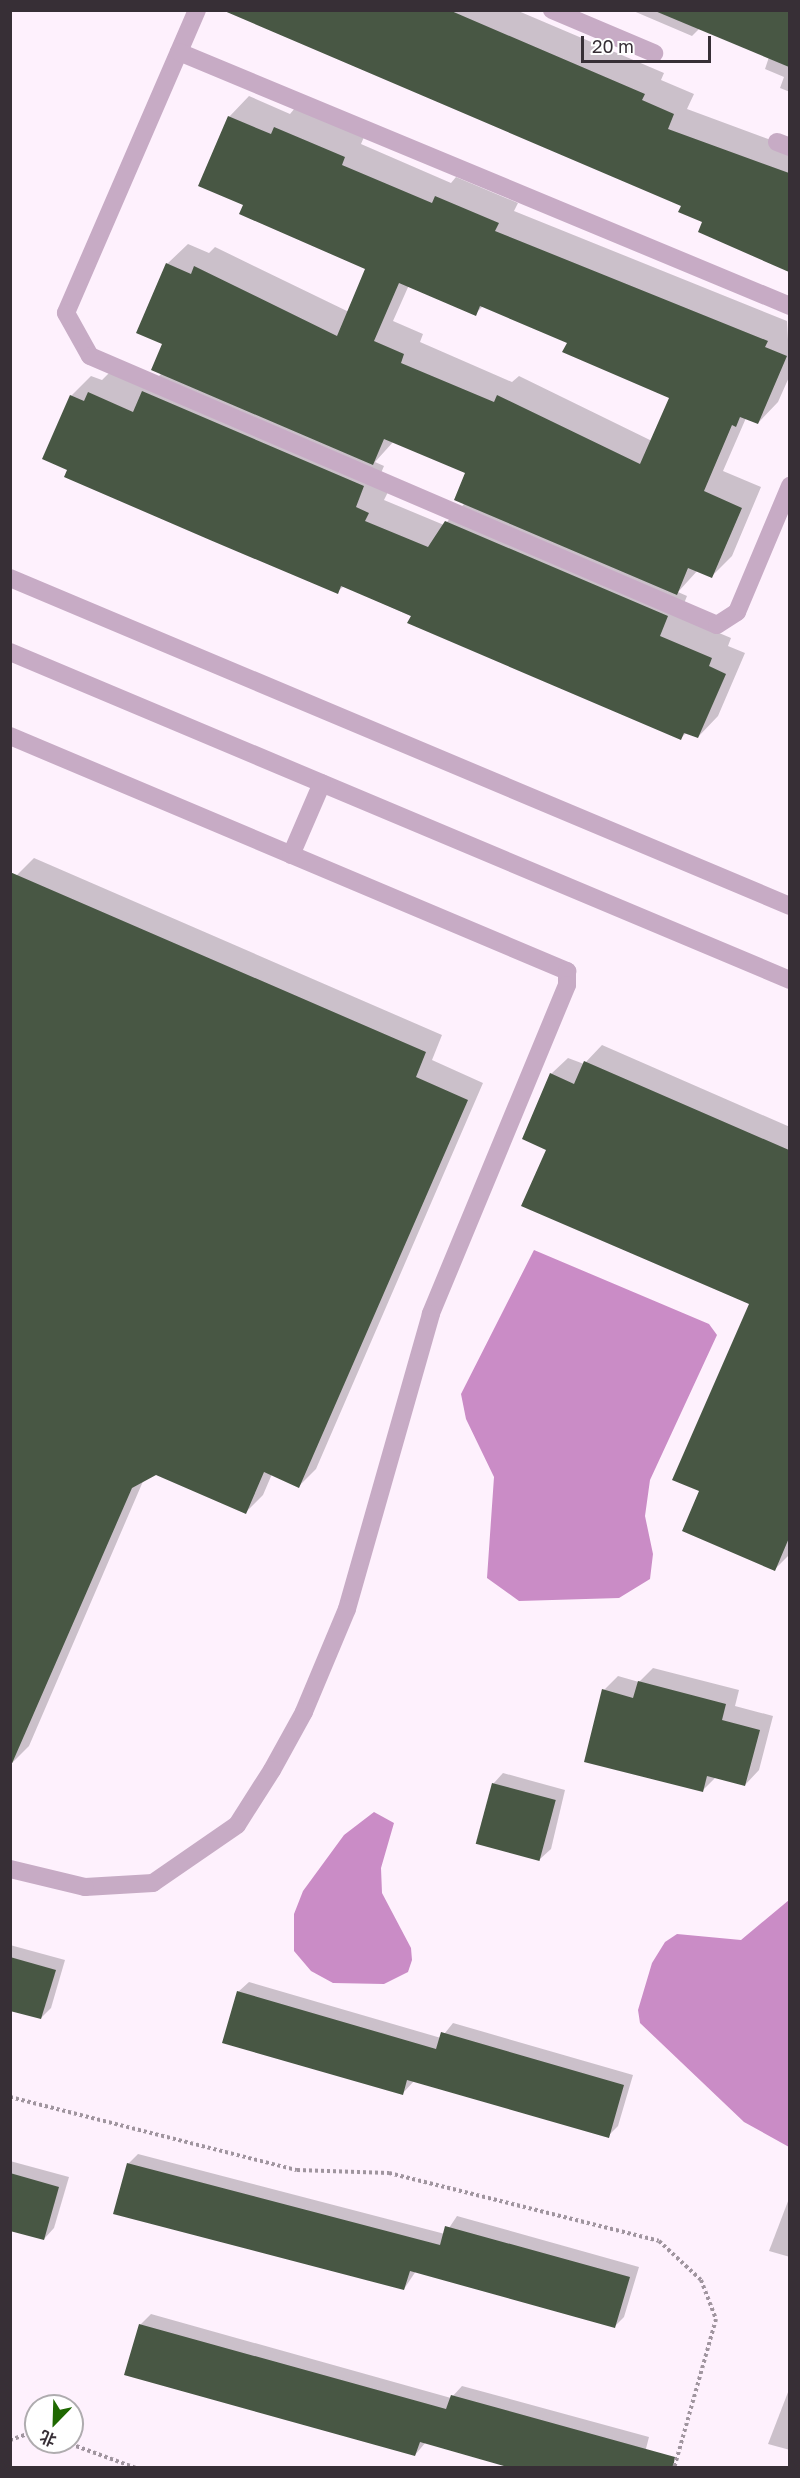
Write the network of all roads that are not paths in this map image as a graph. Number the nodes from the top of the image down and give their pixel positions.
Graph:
1 (197, 10) edge
2 (552, 10) edge
3 (179, 52) junction
4 (654, 53) dead end
5 (789, 306) edge
6 (789, 486) edge
7 (10, 578) edge
8 (10, 652) edge
9 (10, 736) edge
10 (322, 783) junction
11 (291, 855) junction
12 (789, 906) edge
13 (789, 980) edge
14 (10, 1869) edge

1 - 3 street
2 - 4 street
3 - 5 street
3 - 6 street
7 - 12 street
8 - 10 street
9 - 11 street
10 - 11 street
10 - 13 street
11 - 14 street

